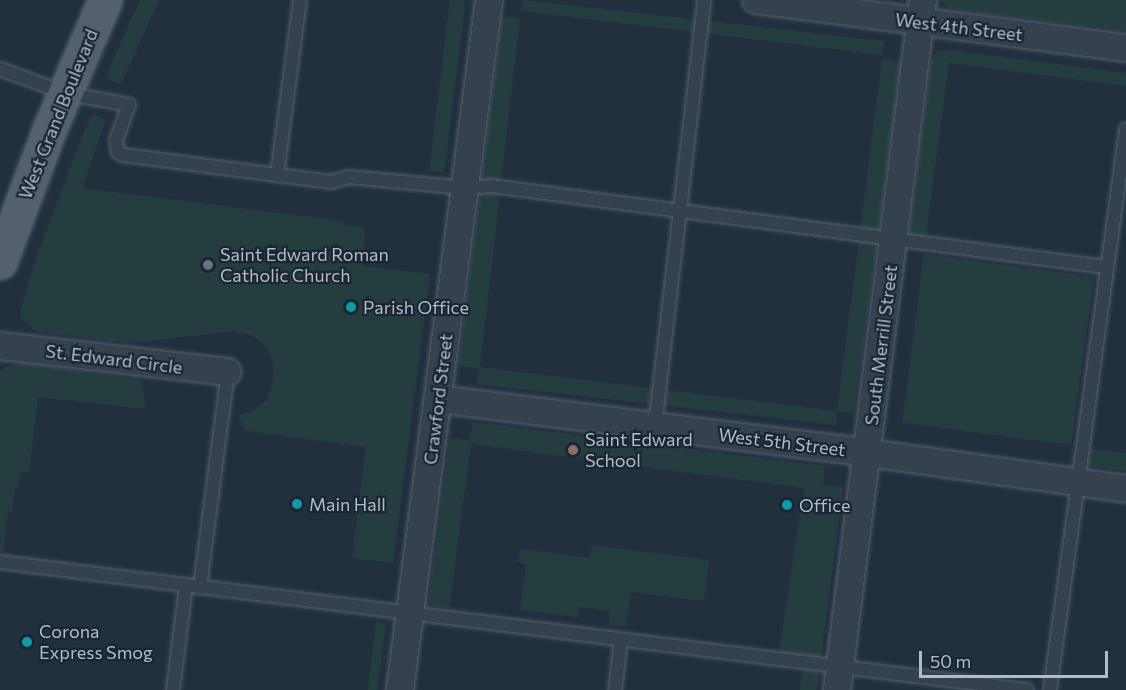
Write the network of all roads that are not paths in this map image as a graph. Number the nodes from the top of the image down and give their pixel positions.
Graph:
1 (105, 0) edge
2 (300, 0) edge
3 (489, 0) edge
4 (704, 0) edge
5 (756, 0) edge
6 (922, 11) edge
7 (1126, 48) edge
8 (0, 69) edge
9 (65, 93) junction
10 (1126, 129) edge
11 (277, 175) junction
12 (465, 188) junction
13 (680, 210) junction
14 (895, 238) junction
15 (1, 253) edge
16 (1106, 267) junction
17 (0, 346) edge
18 (228, 372) joint
19 (438, 399) junction
20 (655, 426) junction
21 (867, 453) junction
22 (1078, 482) junction
23 (1126, 489) edge
24 (0, 561) edge
25 (186, 585) junction
26 (200, 587) junction
27 (410, 613) junction
28 (621, 640) junction
29 (838, 679) edge
30 (173, 690) edge
31 (400, 690) edge
32 (615, 690) edge
33 (1027, 690) edge
34 (1050, 690) edge

1 - 9 main road, West Grand Boulevard
2 - 11 lane
3 - 12 street, Crawford Street
4 - 13 lane
5 - 6 street, West 4th Street
6 - 7 street, West 4th Street
6 - 14 street, South Merrill Street
8 - 9 lane
9 - 11 lane
9 - 15 main road, West Grand Boulevard
10 - 16 lane
11 - 12 lane
12 - 13 lane
12 - 19 street, Crawford Street
13 - 14 lane
13 - 20 lane
14 - 16 lane
14 - 21 street, South Merrill Street
16 - 22 lane
17 - 18 street, St. Edward Circle
18 - 26 lane
19 - 20 street, West 5th Street
19 - 27 street, Crawford Street
20 - 21 street, West 5th Street
21 - 22 street, West 5th Street
21 - 29 street, South Merrill Street
22 - 23 street, West 5th Street
22 - 34 lane
24 - 25 lane
25 - 26 lane
25 - 30 lane
26 - 27 lane
27 - 28 lane
27 - 31 street, Crawford Street
28 - 29 lane
28 - 32 lane
29 - 33 lane

